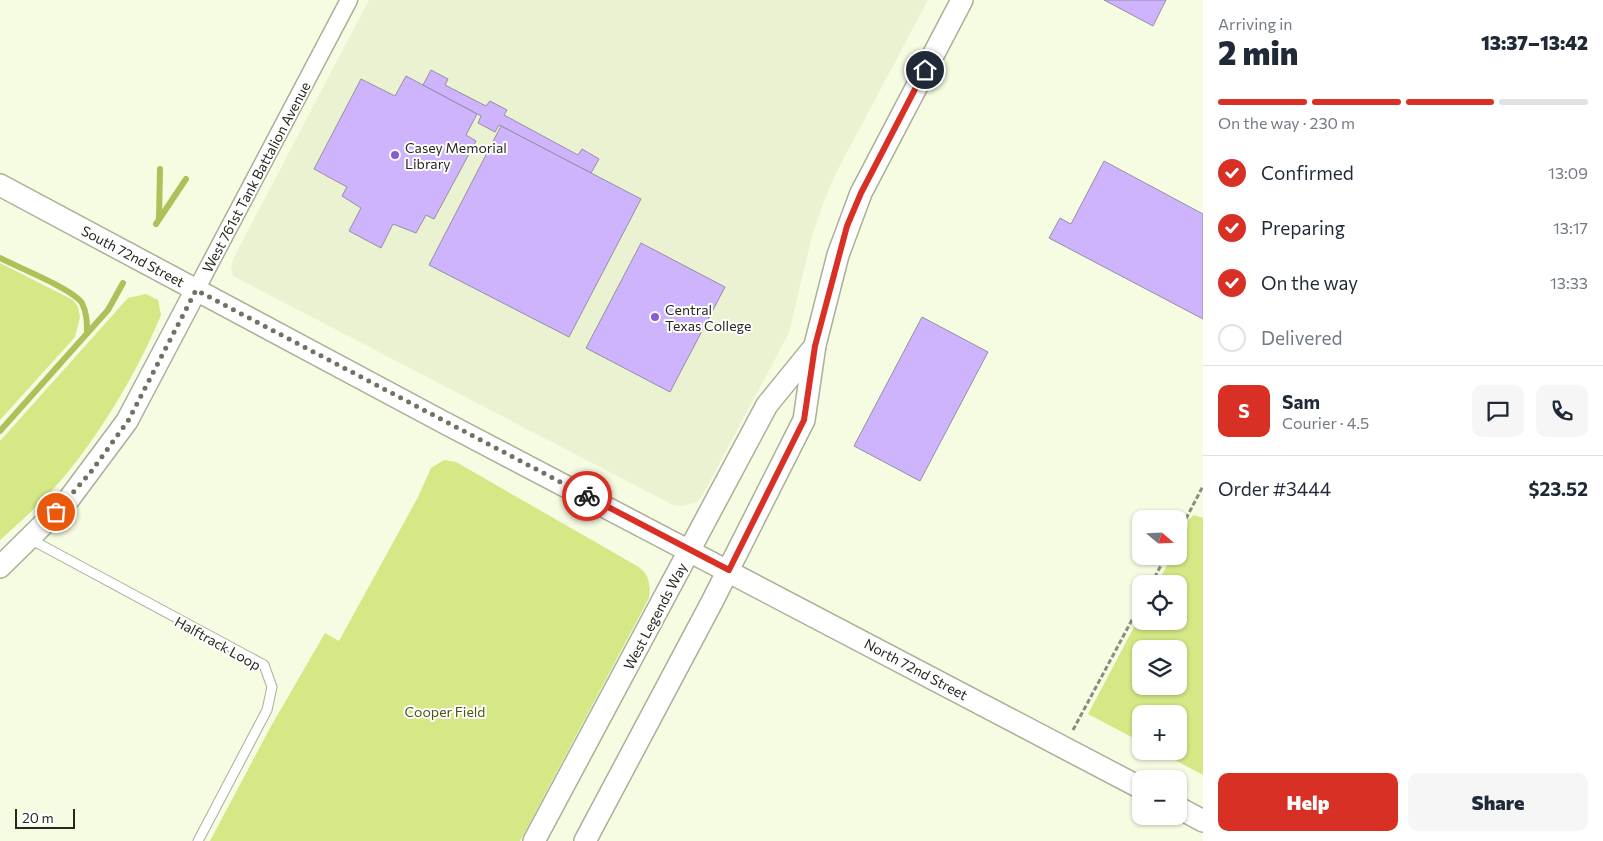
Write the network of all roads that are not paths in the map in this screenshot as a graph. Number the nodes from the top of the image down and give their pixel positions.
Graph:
1 (349, 0) edge
2 (962, 0) edge
3 (0, 185) edge
4 (196, 290) junction
5 (815, 346) junction
6 (30, 539) junction
7 (690, 550) junction
8 (0, 567) edge
9 (729, 570) junction
10 (1132, 783) edge
11 (1187, 812) edge
12 (1203, 821) edge
13 (198, 841) edge
14 (534, 841) edge
15 (585, 841) edge

1 - 4 street, West 761st Tank Battalion Avenue
2 - 5 street, West Legends Way
3 - 4 street, South 72nd Street
4 - 6 street, West 761st Tank Battalion Avenue
4 - 7 street, South 72nd Street
5 - 7 street, West Legends Way
5 - 9 street, West Legends Way
6 - 8 street, West 761st Tank Battalion Avenue
6 - 13 lane, Halftrack Loop
7 - 9 street, North 72nd Street
7 - 14 street, West Legends Way
9 - 10 street, North 72nd Street
9 - 15 street, West Legends Way
11 - 12 street

